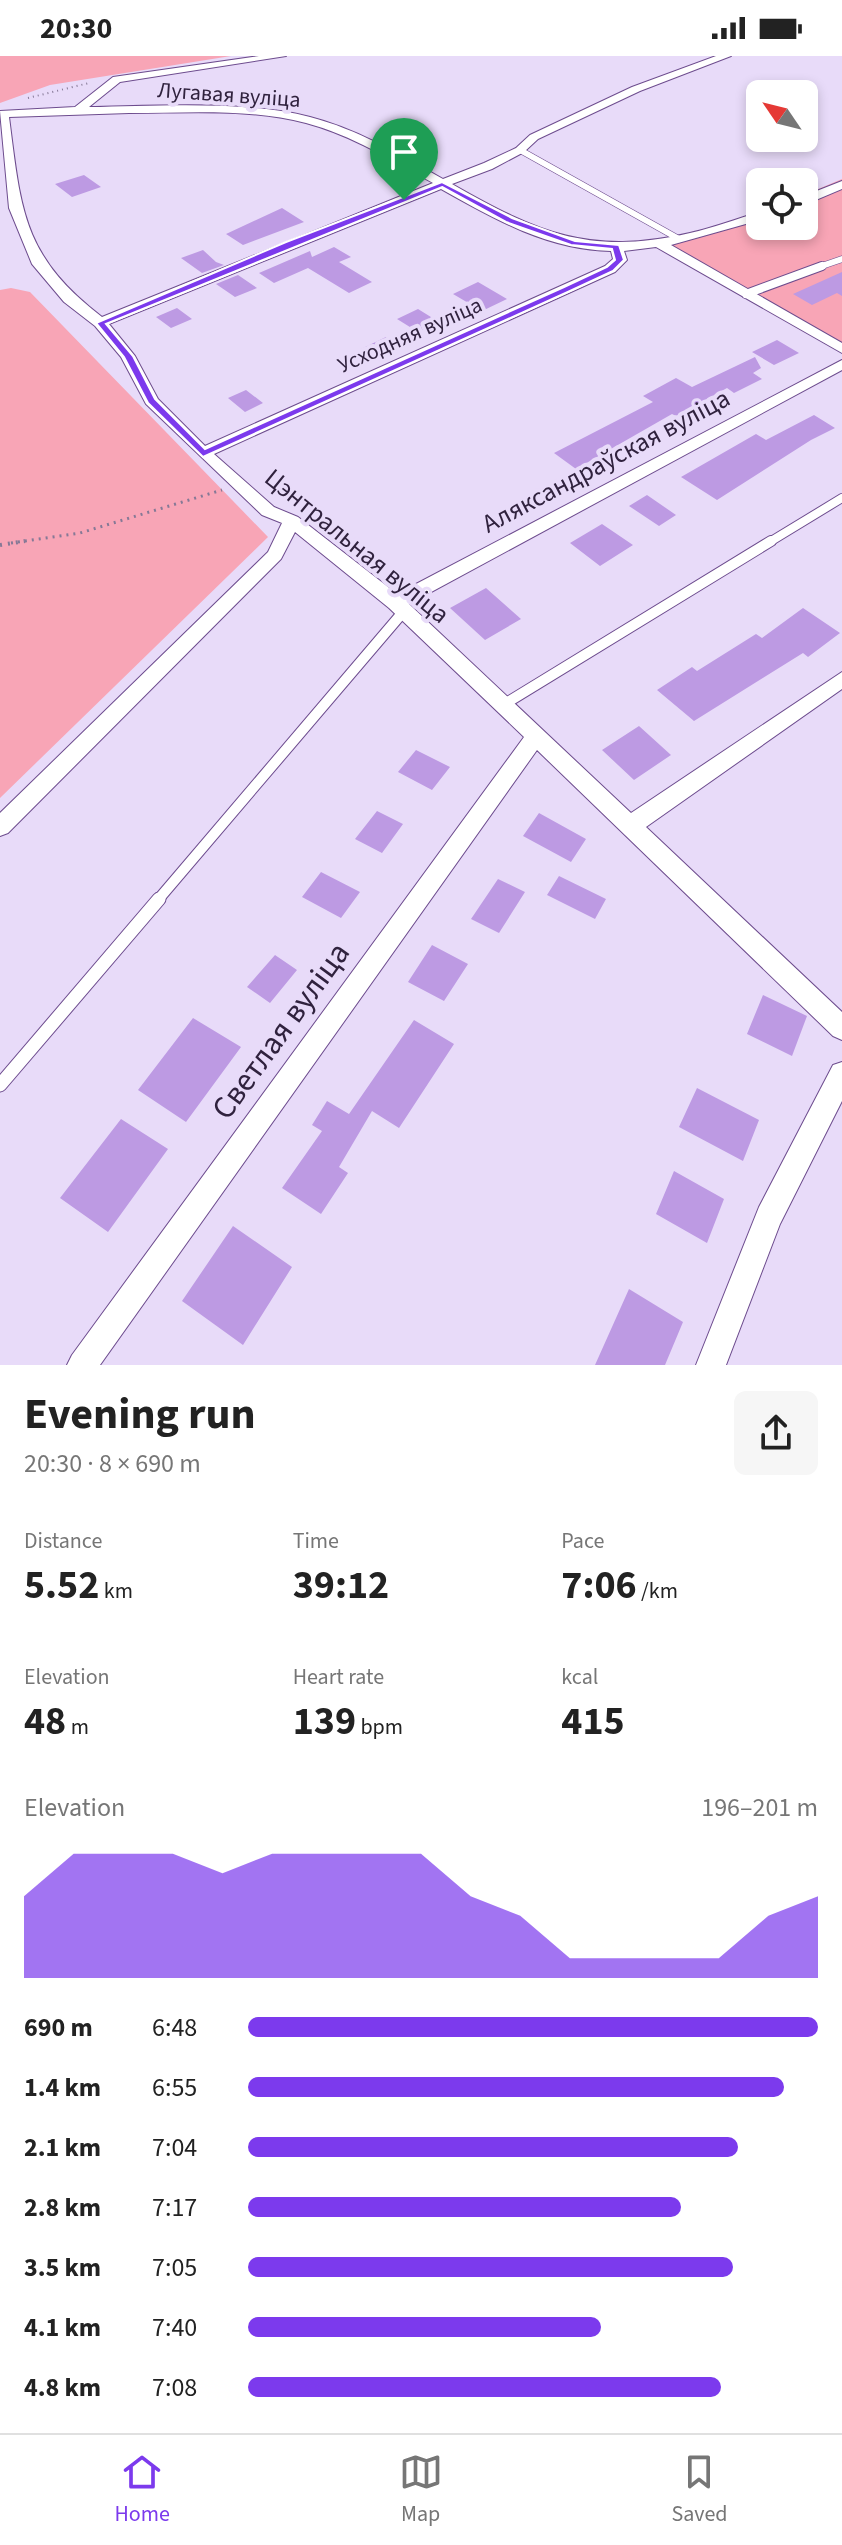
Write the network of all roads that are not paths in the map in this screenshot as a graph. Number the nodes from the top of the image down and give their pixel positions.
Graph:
1 (281, 56) edge
2 (726, 56) edge
3 (79, 109) junction
4 (2, 114) edge
5 (520, 150) junction
6 (442, 184) junction
7 (842, 185) edge
8 (818, 195) edge
9 (8, 209) edge
10 (746, 220) edge
11 (679, 239) junction
12 (658, 243) junction
13 (616, 246) junction
14 (842, 259) edge
15 (746, 294) junction
16 (100, 323) junction
17 (842, 349) edge
18 (842, 364) edge
19 (203, 453) junction
20 (842, 498) edge
21 (292, 521) junction
22 (400, 607) junction
23 (842, 679) edge
24 (503, 705) junction
25 (536, 736) junction
26 (630, 826) junction
27 (0, 827) edge
28 (842, 1028) edge
29 (842, 1074) edge
30 (0, 1085) edge
31 (82, 1365) edge
32 (711, 1365) edge

1 - 3 street
2 - 5 street
3 - 4 street, Лугавая вуліца
3 - 6 street, Лугавая вуліца
4 - 9 street, Цэнтральная вуліца
5 - 6 street
5 - 11 lane
6 - 13 street, Лугавая вуліца
6 - 16 street
7 - 8 street
9 - 16 street, Цэнтральная вуліца
10 - 11 street, Лугавая вуліца
11 - 12 street, Лугавая вуліца
12 - 13 street, Лугавая вуліца
12 - 15 street
13 - 19 street, Усходняя вуліца
14 - 15 lane
15 - 17 street
16 - 19 street, Цэнтральная вуліца
18 - 22 street, Аляксандраўская вуліца
19 - 21 street, Цэнтральная вуліца
20 - 24 lane
21 - 22 street, Цэнтральная вуліца
21 - 27 street
22 - 24 street, Цэнтральная вуліца
22 - 30 lane
23 - 26 street
24 - 25 street, Цэнтральная вуліца
25 - 26 street, Цэнтральная вуліца
25 - 31 street, Светлая вуліца
26 - 28 street, Цэнтральная вуліца
29 - 32 street

